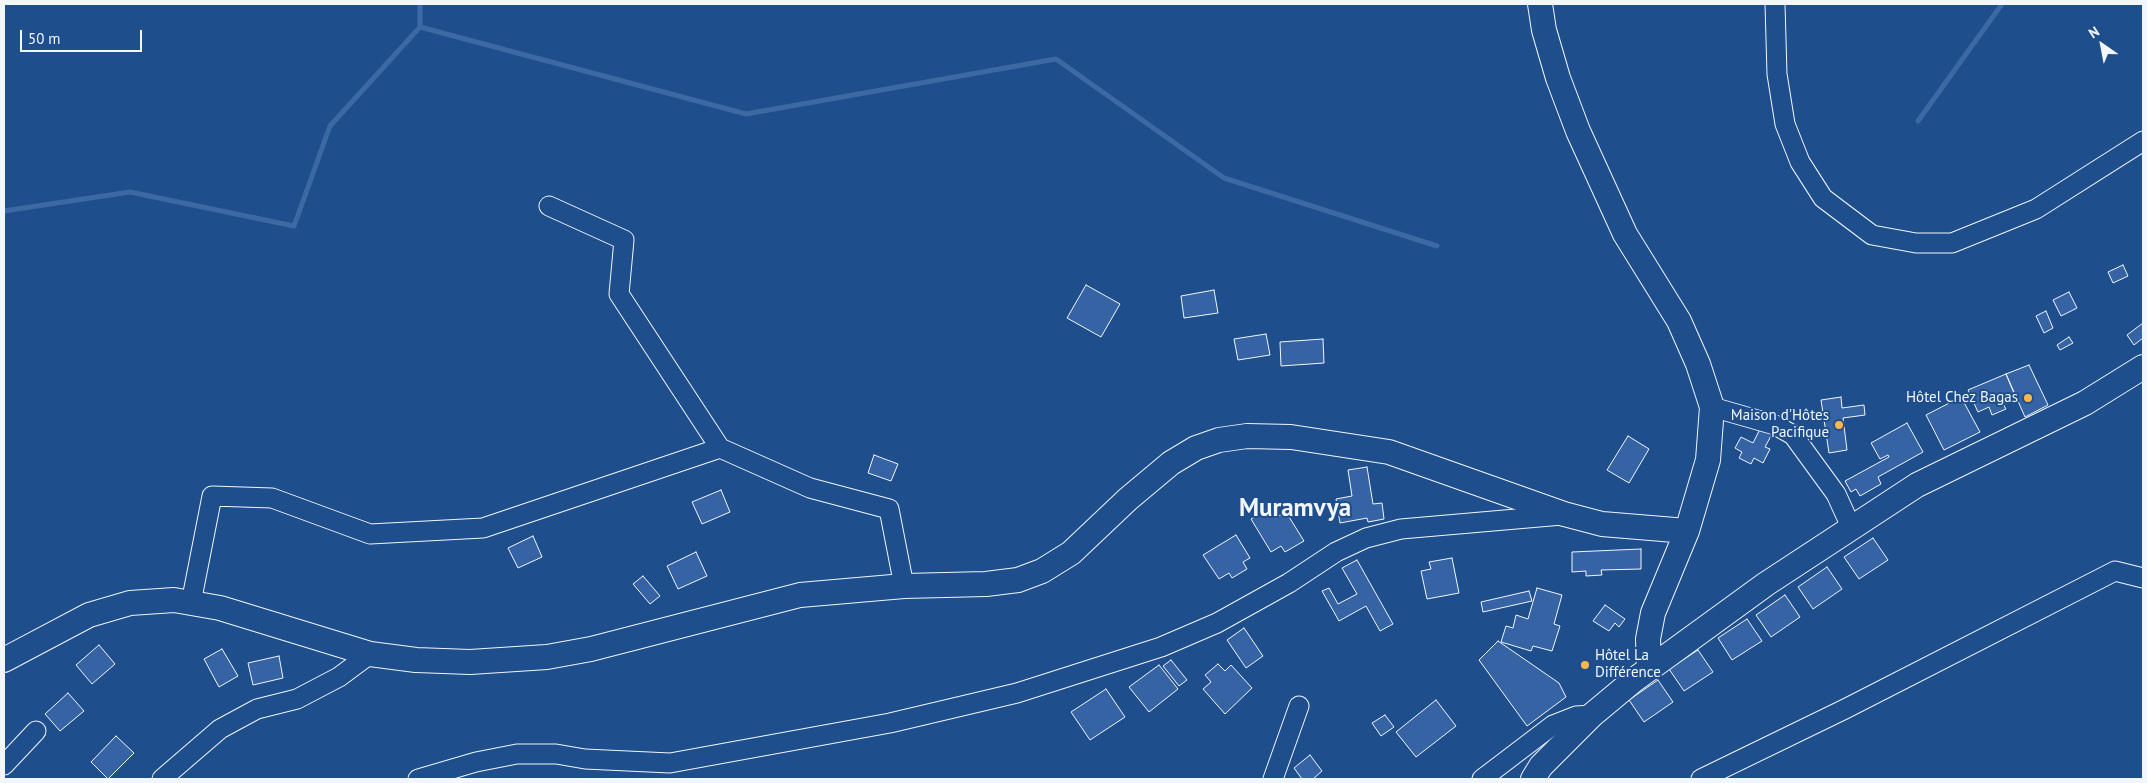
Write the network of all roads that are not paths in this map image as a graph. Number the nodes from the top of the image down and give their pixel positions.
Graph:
1 (1540, 4) edge
2 (1776, 4) edge
3 (2143, 141) edge
4 (549, 206) dead end
5 (2143, 367) edge
6 (1712, 407) junction
7 (720, 448) junction
8 (1564, 514) junction
9 (1851, 527) junction
10 (1687, 531) junction
11 (2143, 578) edge
12 (904, 586) junction
13 (191, 603) junction
14 (370, 654) junction
15 (4, 660) edge
16 (1649, 667) junction
17 (1299, 706) dead end
18 (1592, 715) junction
19 (36, 731) dead end
20 (4, 765) edge
21 (162, 779) edge
22 (418, 779) edge
23 (1273, 779) edge
24 (1482, 779) edge
25 (1532, 779) edge
26 (1700, 779) edge

1 - 6 main road
2 - 3 street
4 - 7 street
5 - 9 main road
6 - 9 street
6 - 10 main road
7 - 12 street
7 - 13 street
8 - 10 main road
8 - 12 main road
8 - 22 street
9 - 16 main road
10 - 16 main road
11 - 26 street
12 - 14 main road
13 - 14 main road
13 - 15 main road
14 - 21 street
16 - 18 main road
17 - 23 street
18 - 24 street
18 - 25 main road
19 - 20 street

